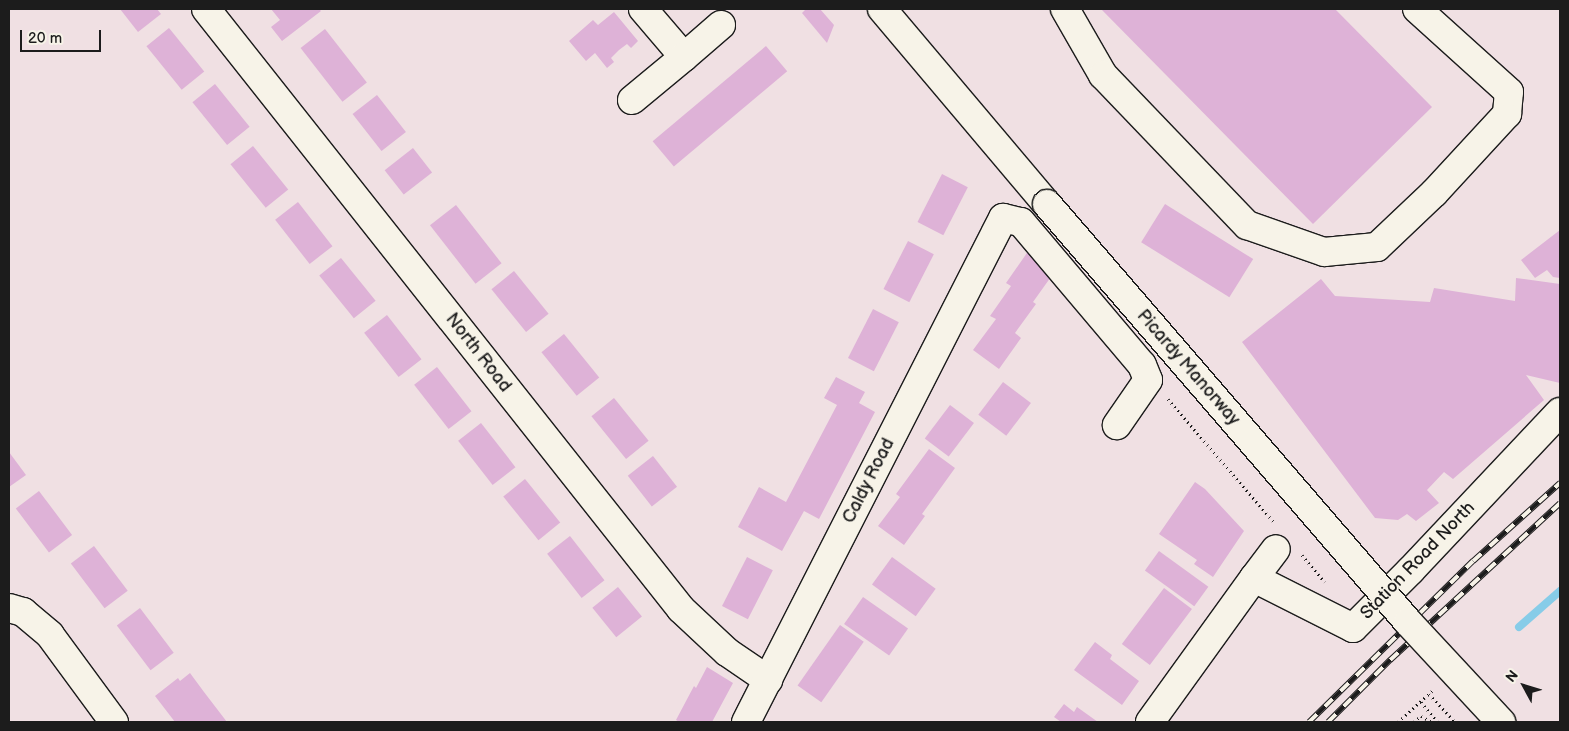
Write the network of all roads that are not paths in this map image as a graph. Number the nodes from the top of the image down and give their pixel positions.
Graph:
1 (206, 9) edge
2 (643, 9) edge
3 (882, 9) edge
4 (1066, 9) edge
5 (1417, 9) edge
6 (720, 26) dead end
7 (684, 57) junction
8 (632, 100) dead end
9 (1560, 412) edge
10 (1117, 425) dead end
11 (1275, 535) road end
12 (1254, 578) junction
13 (9, 609) edge
14 (768, 680) junction
15 (114, 722) edge
16 (746, 722) edge
17 (1150, 722) edge
18 (1501, 722) edge

1 - 14 street, North Road
2 - 7 street
3 - 18 street, Picardy Manorway, bridge
4 - 5 street
6 - 7 street
7 - 8 street
9 - 12 street, Station Road North
10 - 14 street, Caldy Road
11 - 12 street
12 - 17 street
13 - 15 street
14 - 16 street, Caldy Road

